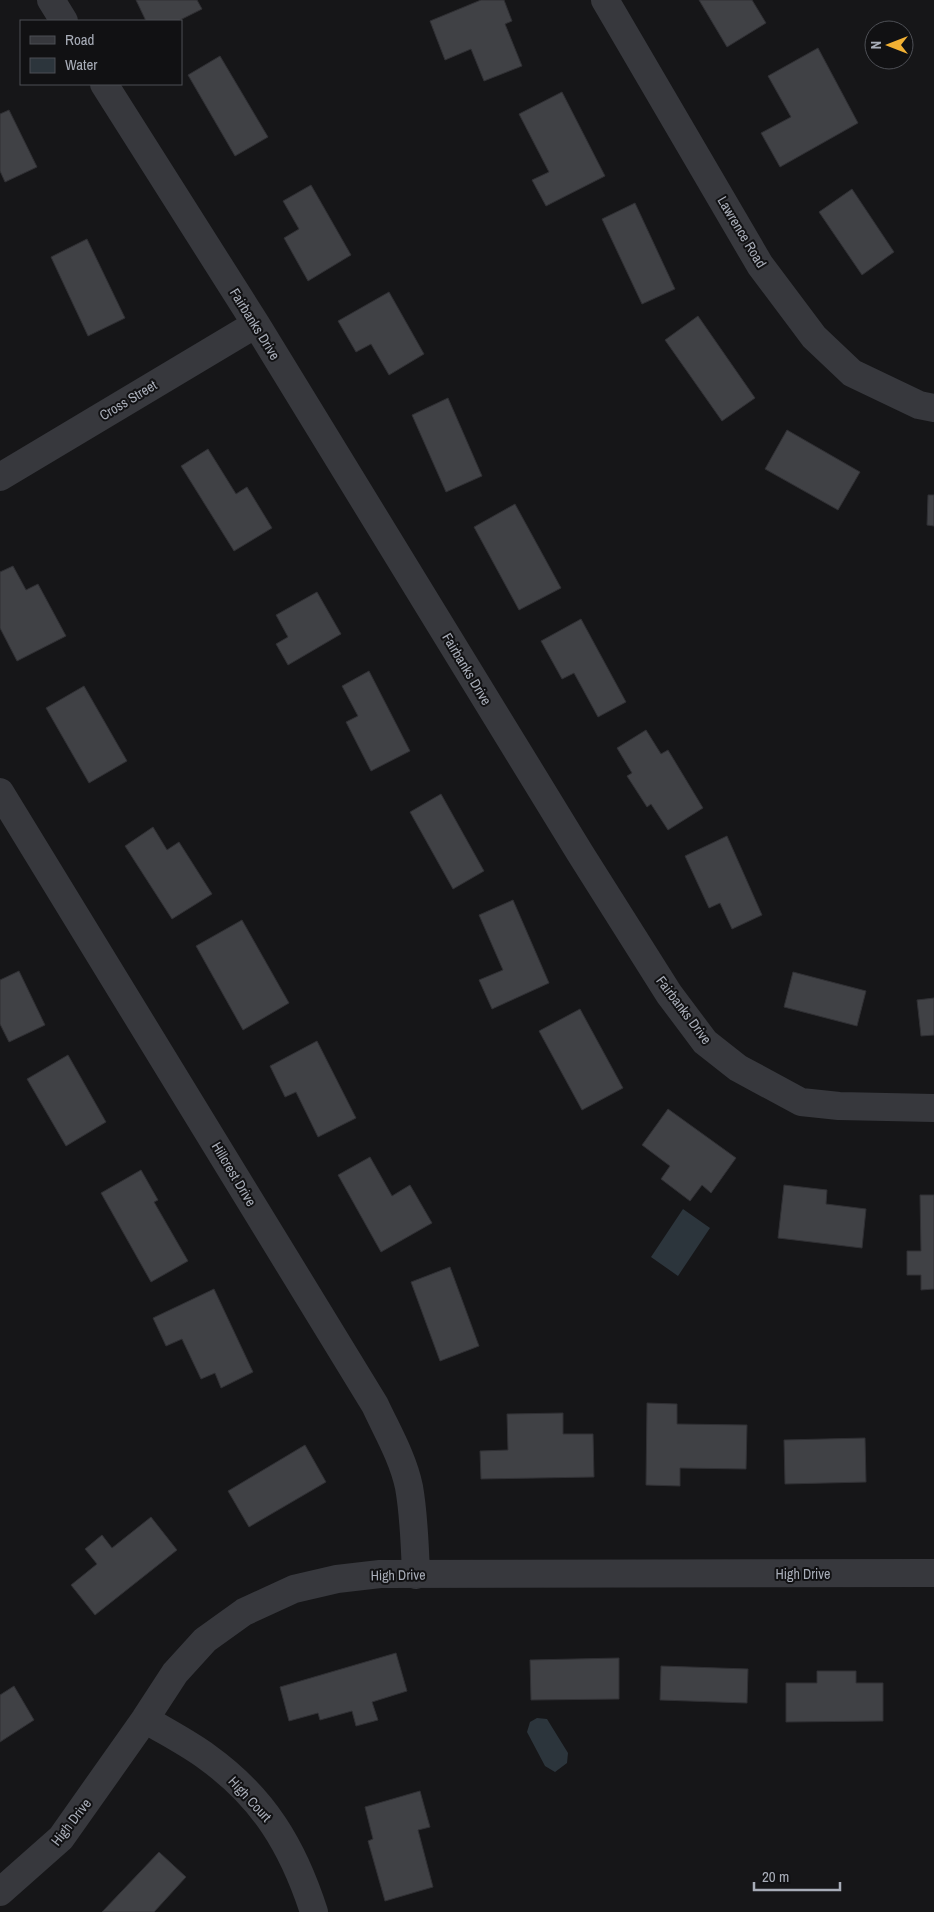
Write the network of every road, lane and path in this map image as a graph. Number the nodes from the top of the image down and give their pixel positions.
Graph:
1 (51, 0) edge
2 (605, 0) edge
3 (63, 20) edge
4 (105, 85) edge
5 (256, 324) junction
6 (934, 408) edge
7 (0, 476) edge
8 (0, 792) edge
9 (934, 1108) edge
10 (934, 1573) edge
11 (416, 1575) junction
12 (145, 1719) junction
13 (0, 1892) edge
14 (314, 1912) edge

1 - 3 street
2 - 6 street, Lawrence Road
4 - 5 street, Fairbanks Drive
5 - 7 street, Cross Street
5 - 9 street, Fairbanks Drive
8 - 11 street, Hillcrest Drive
10 - 11 street, High Drive
11 - 12 street, High Drive
12 - 13 street, High Drive
12 - 14 street, High Court

